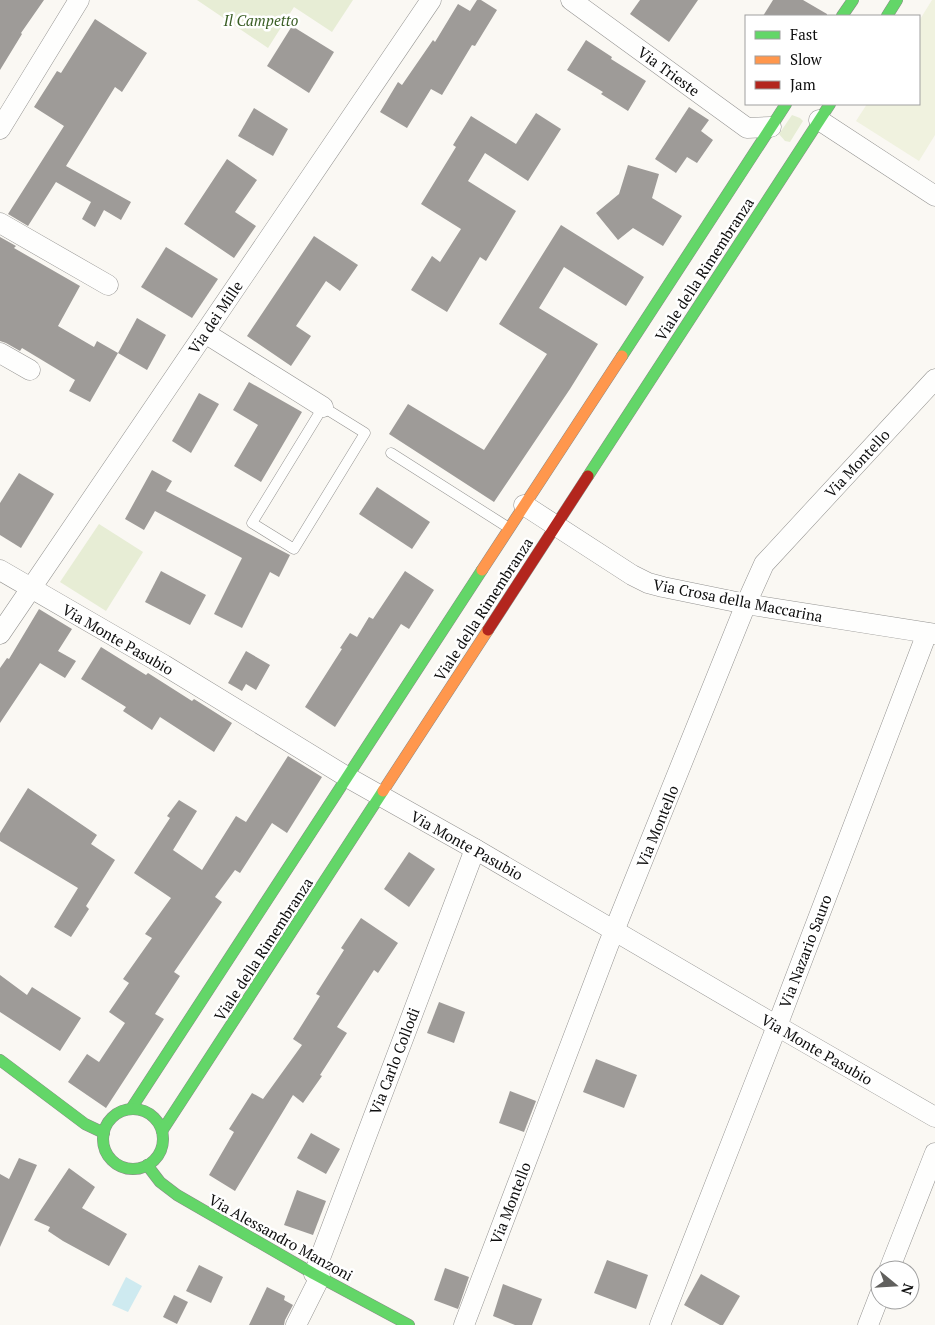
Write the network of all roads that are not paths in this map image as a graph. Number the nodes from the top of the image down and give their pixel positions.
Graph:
1 (79, 0) edge
2 (431, 0) edge
3 (571, 0) edge
4 (853, 0) edge
5 (898, 0) edge
6 (843, 15) edge
7 (888, 15) edge
8 (785, 105) edge
9 (820, 112) edge
10 (0, 129) edge
11 (768, 132) junction
12 (770, 150) dead end
13 (779, 158) dead end
14 (793, 160) junction
15 (935, 196) edge
16 (0, 223) edge
17 (108, 285) dead end
18 (205, 333) junction
19 (0, 353) edge
20 (30, 370) dead end
21 (935, 379) edge
22 (324, 408) junction
23 (391, 453) dead end
24 (524, 505) junction
25 (556, 526) junction
26 (510, 528) junction
27 (0, 570) edge
28 (31, 588) junction
29 (746, 604) junction
30 (0, 634) edge
31 (931, 634) edge
32 (347, 778) junction
33 (380, 796) junction
34 (475, 849) junction
35 (615, 930) junction
36 (777, 1026) junction
37 (0, 1060) edge
38 (131, 1109) junction
39 (935, 1117) edge
40 (162, 1131) junction
41 (104, 1132) junction
42 (935, 1153) edge
43 (147, 1165) junction
44 (893, 1260) edge
45 (317, 1275) junction
46 (874, 1310) edge
47 (296, 1325) edge
48 (409, 1325) edge
49 (464, 1325) edge
50 (660, 1325) edge
51 (868, 1325) edge

1 - 10 street
2 - 18 street, Via dei Mille
3 - 11 street, Via Trieste
4 - 6 street
5 - 7 street
8 - 11 street, Viale della Rimembranza
9 - 14 street, Viale della Rimembranza
9 - 15 street
11 - 12 street
11 - 24 street, Viale della Rimembranza
13 - 14 street
14 - 25 street, Viale della Rimembranza
16 - 17 street
18 - 22 street
18 - 28 street, Via dei Mille
19 - 20 street
21 - 29 street, Via Montello
22 - 22 lane
23 - 26 lane
24 - 25 street, Via Crosa della Maccarina
24 - 26 street, Viale della Rimembranza
25 - 29 street, Via Crosa della Maccarina
25 - 33 street, Viale della Rimembranza
26 - 32 street, Viale della Rimembranza
27 - 28 street, Via Monte Pasubio
28 - 30 street, Via dei Mille
28 - 32 street, Via Monte Pasubio
29 - 31 street, Via Crosa della Maccarina
29 - 35 street, Via Montello
31 - 36 street, Via Nazario Sauro
32 - 33 street, Via Monte Pasubio
32 - 38 street, Viale della Rimembranza
33 - 34 street, Via Monte Pasubio
33 - 40 street, Viale della Rimembranza
34 - 35 street, Via Monte Pasubio
34 - 45 street, Via Carlo Collodi
35 - 36 street, Via Monte Pasubio
35 - 49 street, Via Montello
36 - 39 street, Via Monte Pasubio
36 - 50 street, Via Nazario Sauro
37 - 41 street
38 - 40 street
38 - 41 street
40 - 43 street
41 - 43 street
42 - 44 street
43 - 45 street, Via Alessandro Manzoni
45 - 47 street, Via Carlo Collodi
45 - 48 street, Via Alessandro Manzoni
46 - 51 street

